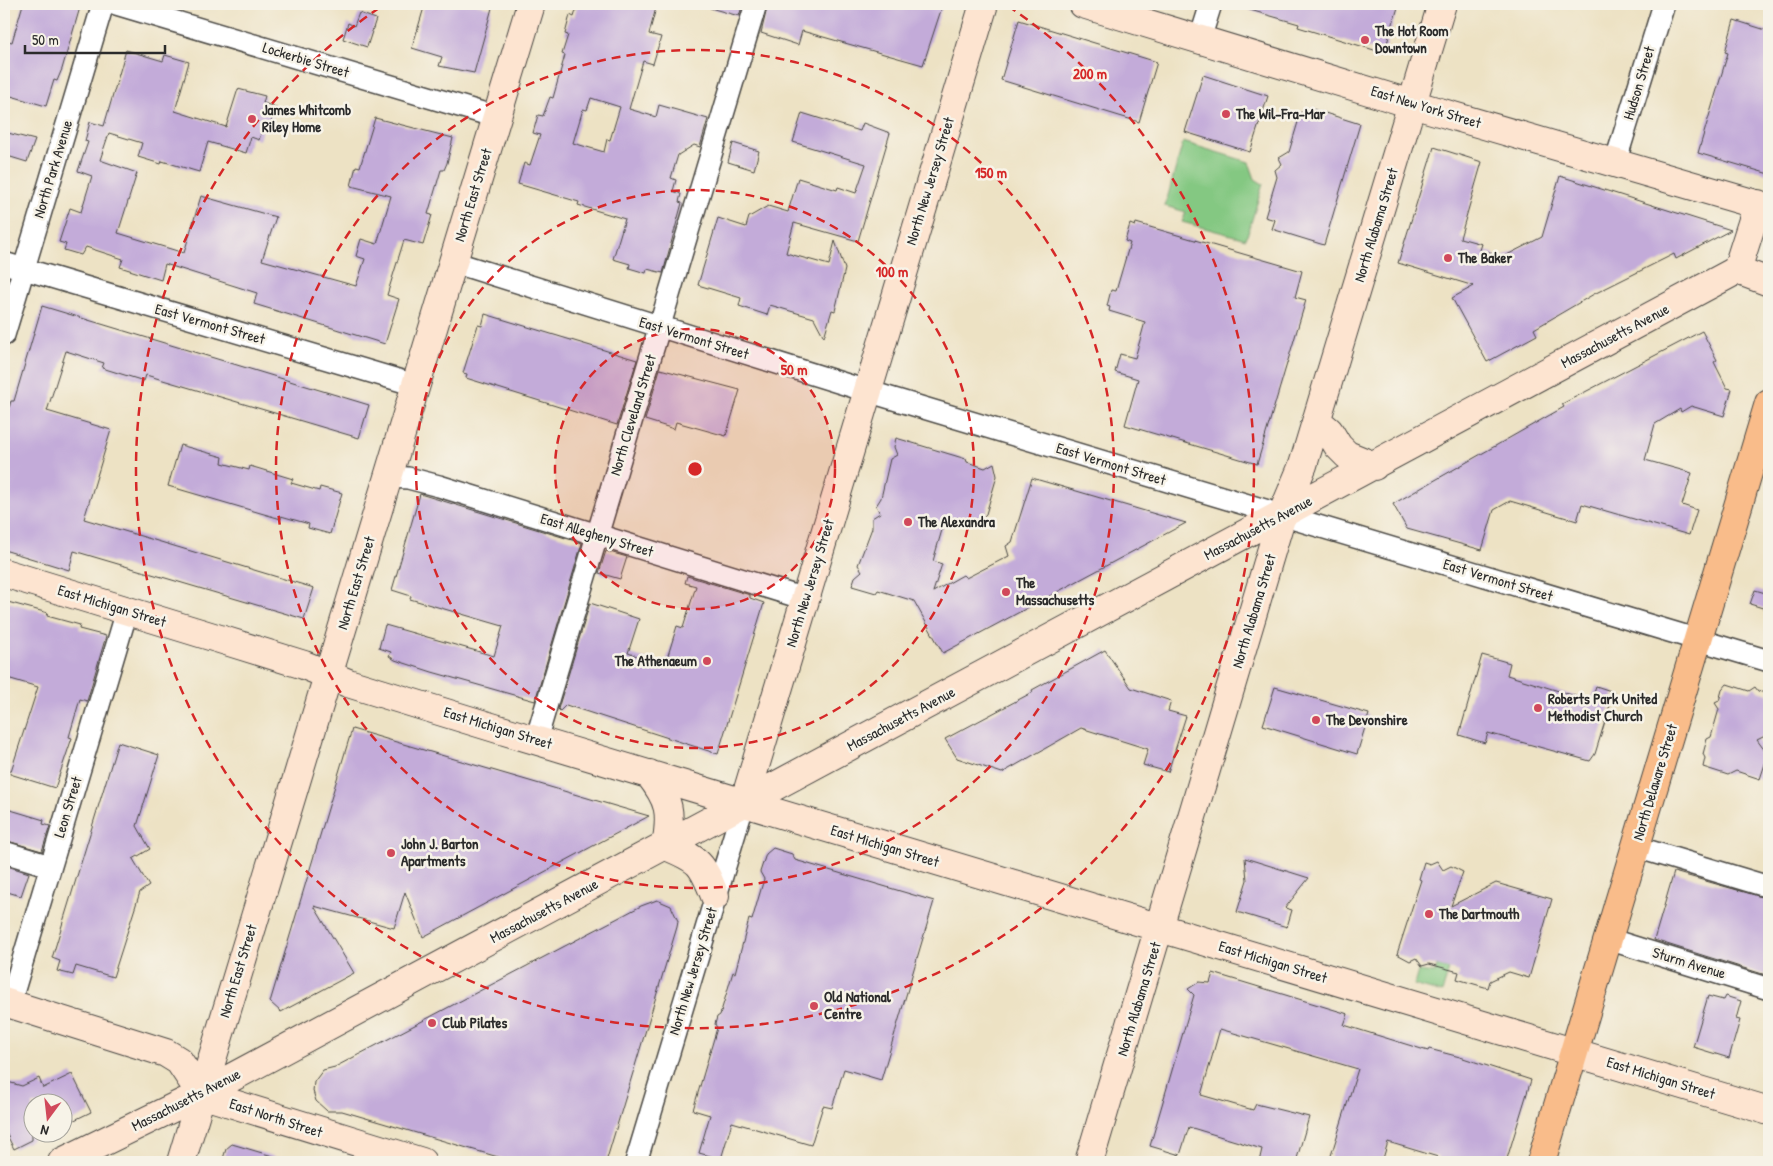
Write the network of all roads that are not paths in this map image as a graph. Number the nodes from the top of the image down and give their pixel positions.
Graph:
1 (103, 4) edge
2 (116, 4) edge
3 (531, 4) edge
4 (756, 4) edge
5 (984, 4) edge
6 (1083, 4) edge
7 (1211, 4) edge
8 (1442, 4) edge
9 (1664, 4) edge
10 (1200, 39) junction
11 (1412, 104) junction
12 (496, 117) junction
13 (1615, 163) junction
14 (1763, 206) edge
15 (453, 262) junction
16 (14, 266) edge
17 (1737, 270) junction
18 (1769, 282) edge
19 (660, 327) junction
20 (4, 335) edge
21 (415, 385) junction
22 (867, 391) junction
23 (1769, 403) edge
24 (1316, 421) junction
25 (1374, 466) junction
26 (388, 476) junction
27 (1282, 515) junction
28 (597, 535) junction
29 (4, 573) edge
30 (805, 599) junction
31 (127, 611) junction
32 (1698, 640) junction
33 (1769, 661) edge
34 (328, 675) junction
35 (536, 740) junction
36 (649, 774) junction
37 (744, 804) junction
38 (666, 846) junction
39 (1636, 847) junction
40 (4, 852) edge
41 (50, 866) junction
42 (1769, 887) edge
43 (716, 896) junction
44 (1160, 928) junction
45 (1608, 939) junction
46 (1769, 988) edge
47 (7, 1003) edge
48 (1574, 1051) junction
49 (202, 1094) junction
50 (1769, 1111) edge
51 (414, 1161) edge
52 (62, 1162) edge
53 (181, 1162) edge
54 (636, 1162) edge
55 (1090, 1162) edge
56 (1541, 1162) edge

1 - 16 street, North Park Avenue
2 - 12 street, Lockerbie Street
3 - 12 main road, North East Street
4 - 19 street, North Cleveland Street
5 - 22 main road, North New Jersey Street
6 - 10 main road, East New York Street
7 - 10 street
8 - 11 main road, North Alabama Street
9 - 13 street, Hudson Street
10 - 11 main road, East New York Street
11 - 13 main road, East New York Street
11 - 24 main road, North Alabama Street
12 - 15 main road, North East Street
13 - 14 main road, East New York Street
14 - 17 main road
15 - 19 street, East Vermont Street
15 - 21 main road, North East Street
16 - 20 street, North Park Avenue
16 - 21 street, East Vermont Street
17 - 18 main road
17 - 25 main road, Massachusetts Avenue
19 - 22 street, East Vermont Street
19 - 28 street, North Cleveland Street
21 - 26 main road, North East Street
22 - 27 street, East Vermont Street
22 - 30 main road, North New Jersey Street
23 - 32 main road, North Delaware Street
24 - 25 main road
24 - 27 main road, North Alabama Street
25 - 27 main road, Massachusetts Avenue
26 - 28 street, East Allegheny Street
26 - 34 main road, North East Street
27 - 32 street, East Vermont Street
27 - 37 main road, Massachusetts Avenue
27 - 44 main road, North Alabama Street
28 - 30 street, East Allegheny Street
28 - 35 street, North Cleveland Street
29 - 31 main road, East Michigan Street
30 - 37 main road, North New Jersey Street
31 - 34 main road, East Michigan Street
31 - 41 street, Leon Street
32 - 33 street, East Vermont Street
32 - 39 main road, North Delaware Street
34 - 35 main road, East Michigan Street
34 - 49 main road, North East Street
35 - 36 main road, East Michigan Street
36 - 37 main road, East Michigan Street
36 - 38 main road
37 - 38 main road, Massachusetts Avenue
37 - 43 street, North New Jersey Street
37 - 44 main road, East Michigan Street
38 - 43 main road
38 - 49 main road, Massachusetts Avenue
39 - 42 street
39 - 45 main road, North Delaware Street
40 - 41 street
41 - 47 street, Leon Street
43 - 54 street, North New Jersey Street
44 - 48 main road, East Michigan Street
44 - 55 main road, North Alabama Street
45 - 46 street, Sturm Avenue
45 - 48 main road, North Delaware Street
47 - 49 main road
48 - 50 main road, East Michigan Street
48 - 56 main road, North Delaware Street
49 - 51 main road, East North Street
49 - 52 main road, Massachusetts Avenue
49 - 53 main road, North East Street

